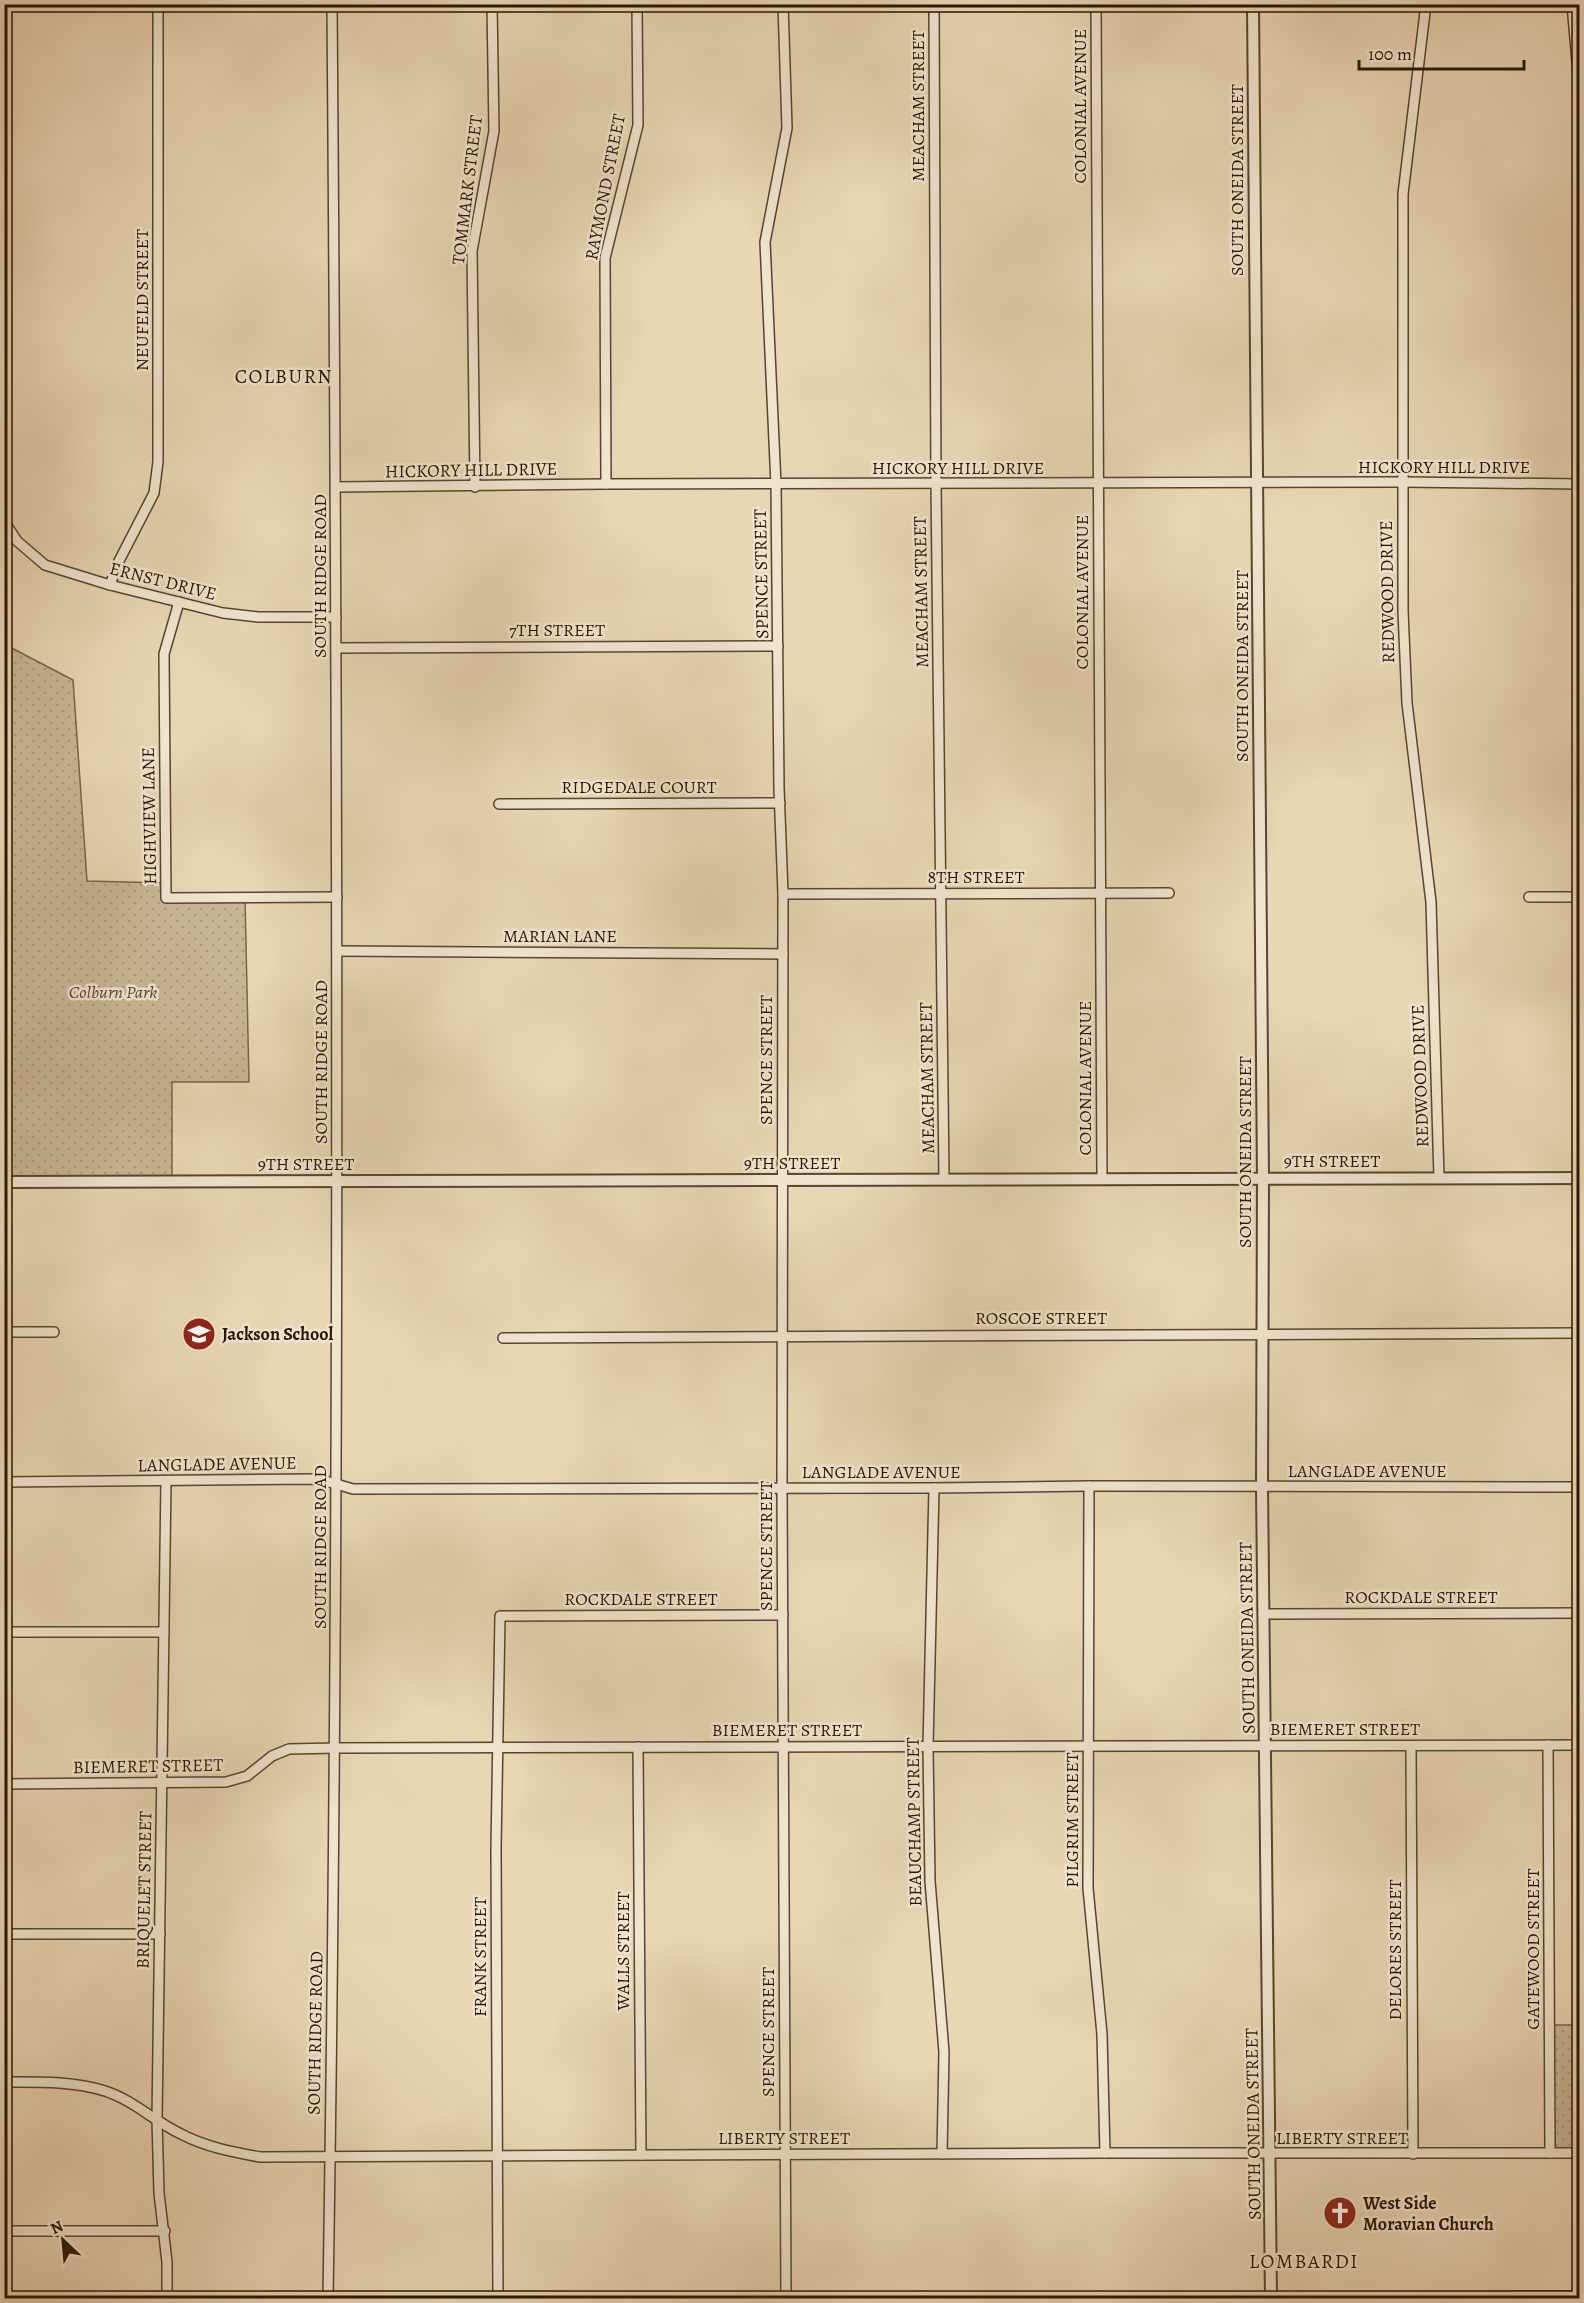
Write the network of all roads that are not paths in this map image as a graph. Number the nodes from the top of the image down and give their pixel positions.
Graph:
1 (158, 4) edge
2 (332, 4) edge
3 (492, 4) edge
4 (637, 4) edge
5 (783, 4) edge
6 (934, 4) edge
7 (1096, 4) edge
8 (1253, 4) edge
9 (1426, 4) edge
10 (1572, 4) edge
11 (1580, 97) edge
12 (1580, 426) edge
13 (1402, 482) junction
14 (606, 484) junction
15 (777, 484) junction
16 (936, 484) junction
17 (1098, 484) junction
18 (1257, 484) junction
19 (1579, 484) edge
20 (336, 487) junction
21 (475, 487) junction
22 (4, 521) edge
23 (1580, 568) edge
24 (110, 585) junction
25 (179, 602) junction
26 (336, 617) junction
27 (778, 646) junction
28 (336, 648) junction
29 (780, 803) junction
30 (499, 804) dead end
31 (1100, 893) junction
32 (1169, 893) dead end
33 (783, 894) junction
34 (941, 894) junction
35 (337, 897) junction
36 (1529, 897) dead end
37 (1580, 897) edge
38 (337, 951) junction
39 (783, 954) junction
40 (1102, 1178) junction
41 (1263, 1178) junction
42 (1439, 1178) junction
43 (1580, 1178) edge
44 (944, 1179) junction
45 (338, 1180) junction
46 (782, 1180) junction
47 (4, 1182) edge
48 (4, 1332) edge
49 (54, 1332) dead end
50 (1580, 1333) edge
51 (1262, 1334) junction
52 (783, 1336) junction
53 (503, 1338) dead end
54 (166, 1481) junction
55 (4, 1482) edge
56 (338, 1485) junction
57 (1089, 1486) junction
58 (1262, 1487) junction
59 (1580, 1487) edge
60 (934, 1488) junction
61 (782, 1489) junction
62 (1580, 1613) edge
63 (1263, 1614) junction
64 (783, 1615) junction
65 (500, 1616) joint
66 (4, 1632) edge
67 (164, 1632) junction
68 (1548, 1745) junction
69 (1580, 1745) edge
70 (1088, 1746) junction
71 (1265, 1746) junction
72 (1411, 1746) junction
73 (498, 1747) junction
74 (638, 1747) junction
75 (783, 1747) junction
76 (928, 1747) junction
77 (336, 1748) junction
78 (4, 1784) edge
79 (162, 1784) junction
80 (4, 1934) edge
81 (160, 1934) junction
82 (4, 2082) edge
83 (158, 2119) junction
84 (1105, 2153) junction
85 (1550, 2153) junction
86 (1580, 2153) edge
87 (785, 2154) junction
88 (942, 2154) junction
89 (1270, 2154) junction
90 (1413, 2154) junction
91 (640, 2155) junction
92 (498, 2156) junction
93 (330, 2157) junction
94 (4, 2231) edge
95 (165, 2231) junction
96 (1580, 2296) edge
97 (167, 2298) edge
98 (328, 2298) edge
99 (498, 2298) edge
100 (694, 2298) edge
101 (786, 2298) edge
102 (884, 2298) edge
103 (1271, 2298) edge

1 - 24 street, NEUFELD STREET
2 - 20 street, SOUTH RIDGE ROAD
3 - 21 street, TOMMARK STREET
4 - 14 street, RAYMOND STREET
5 - 15 street, SPENCE STREET
6 - 16 street, MEACHAM STREET
7 - 17 street, COLONIAL AVENUE
8 - 18 street, SOUTH ONEIDA STREET
9 - 13 street, REDWOOD DRIVE
10 - 11 street
12 - 19 street
13 - 18 street, HICKORY HILL DRIVE
13 - 19 street, HICKORY HILL DRIVE
13 - 42 street, REDWOOD DRIVE
14 - 15 street, HICKORY HILL DRIVE
14 - 21 street, HICKORY HILL DRIVE
15 - 16 street, HICKORY HILL DRIVE
15 - 27 street, SPENCE STREET
16 - 17 street, HICKORY HILL DRIVE
16 - 34 street, MEACHAM STREET
17 - 18 street, HICKORY HILL DRIVE
17 - 31 street, COLONIAL AVENUE
18 - 41 street, SOUTH ONEIDA STREET
19 - 23 street
20 - 21 street, HICKORY HILL DRIVE
20 - 26 street, SOUTH RIDGE ROAD
22 - 24 street, ERNST DRIVE
24 - 25 street, ERNST DRIVE
25 - 26 street, ERNST DRIVE
25 - 35 street, HIGHVIEW LANE
26 - 28 street, SOUTH RIDGE ROAD
27 - 28 street, 7TH STREET
27 - 29 street, SPENCE STREET
28 - 35 street, SOUTH RIDGE ROAD
29 - 30 street, RIDGEDALE COURT
29 - 33 street, SPENCE STREET
31 - 32 street, 8TH STREET
31 - 34 street, 8TH STREET
31 - 40 street, COLONIAL AVENUE
33 - 34 street, 8TH STREET
33 - 39 street, SPENCE STREET
34 - 44 street, MEACHAM STREET
35 - 38 street, SOUTH RIDGE ROAD
36 - 37 street
38 - 39 street, MARIAN LANE
38 - 45 street, SOUTH RIDGE ROAD
39 - 46 street, SPENCE STREET
40 - 41 street, 9TH STREET
40 - 44 street, 9TH STREET
41 - 42 street, 9TH STREET
41 - 51 street, SOUTH ONEIDA STREET
42 - 43 street, 9TH STREET
44 - 46 street, 9TH STREET
45 - 46 street, 9TH STREET
45 - 47 street, 9TH STREET
45 - 56 street, SOUTH RIDGE ROAD
46 - 52 street, SPENCE STREET
48 - 49 street
50 - 51 street, ROSCOE STREET
51 - 52 street, ROSCOE STREET
51 - 58 street, SOUTH ONEIDA STREET
52 - 53 street, ROSCOE STREET
52 - 61 street, SPENCE STREET
54 - 55 street, LANGLADE AVENUE
54 - 56 street, LANGLADE AVENUE
54 - 67 street, BRIQUELET STREET
56 - 61 street, LANGLADE AVENUE
56 - 77 street, SOUTH RIDGE ROAD
57 - 58 street, LANGLADE AVENUE
57 - 60 street, LANGLADE AVENUE
57 - 70 street, PILGRIM STREET
58 - 59 street, LANGLADE AVENUE
58 - 63 street, SOUTH ONEIDA STREET
60 - 61 street, LANGLADE AVENUE
60 - 76 street, BEAUCHAMP STREET
61 - 64 street, SPENCE STREET
62 - 63 street, ROCKDALE STREET
63 - 71 street, SOUTH ONEIDA STREET
64 - 65 street, ROCKDALE STREET
64 - 75 street, SPENCE STREET
65 - 73 street, FRANK STREET
66 - 67 street
67 - 79 street, BRIQUELET STREET
68 - 69 street, BIEMERET STREET
68 - 72 street, BIEMERET STREET
68 - 85 street, GATEWOOD STREET
70 - 71 street, BIEMERET STREET
70 - 76 street, BIEMERET STREET
70 - 84 street, PILGRIM STREET
71 - 72 street, BIEMERET STREET
71 - 89 street, SOUTH ONEIDA STREET
72 - 90 street, DELORES STREET
73 - 74 street, BIEMERET STREET
73 - 77 street, BIEMERET STREET
73 - 92 street, FRANK STREET
74 - 75 street, BIEMERET STREET
74 - 91 street, WALLS STREET
75 - 76 street, BIEMERET STREET
75 - 87 street, SPENCE STREET
76 - 88 street, BEAUCHAMP STREET
77 - 79 street, BIEMERET STREET
77 - 93 street, SOUTH RIDGE ROAD
78 - 79 street, BIEMERET STREET
79 - 81 street, BRIQUELET STREET
80 - 81 street
81 - 83 street, BRIQUELET STREET
82 - 83 street, LIBERTY STREET
83 - 93 street, LIBERTY STREET
83 - 95 street, BRIQUELET STREET
84 - 88 street, LIBERTY STREET
84 - 89 street, LIBERTY STREET
85 - 86 street, LIBERTY STREET
85 - 90 street, LIBERTY STREET
87 - 88 street, LIBERTY STREET
87 - 91 street, LIBERTY STREET
87 - 101 street, SPENCE STREET
89 - 90 street, LIBERTY STREET
89 - 103 street, SOUTH ONEIDA STREET
91 - 92 street, LIBERTY STREET
92 - 93 street, LIBERTY STREET
92 - 99 street, FRANK STREET
93 - 98 street, SOUTH RIDGE ROAD
94 - 95 street
95 - 97 street, BRIQUELET STREET
96 - 103 street
99 - 100 street
102 - 103 street

